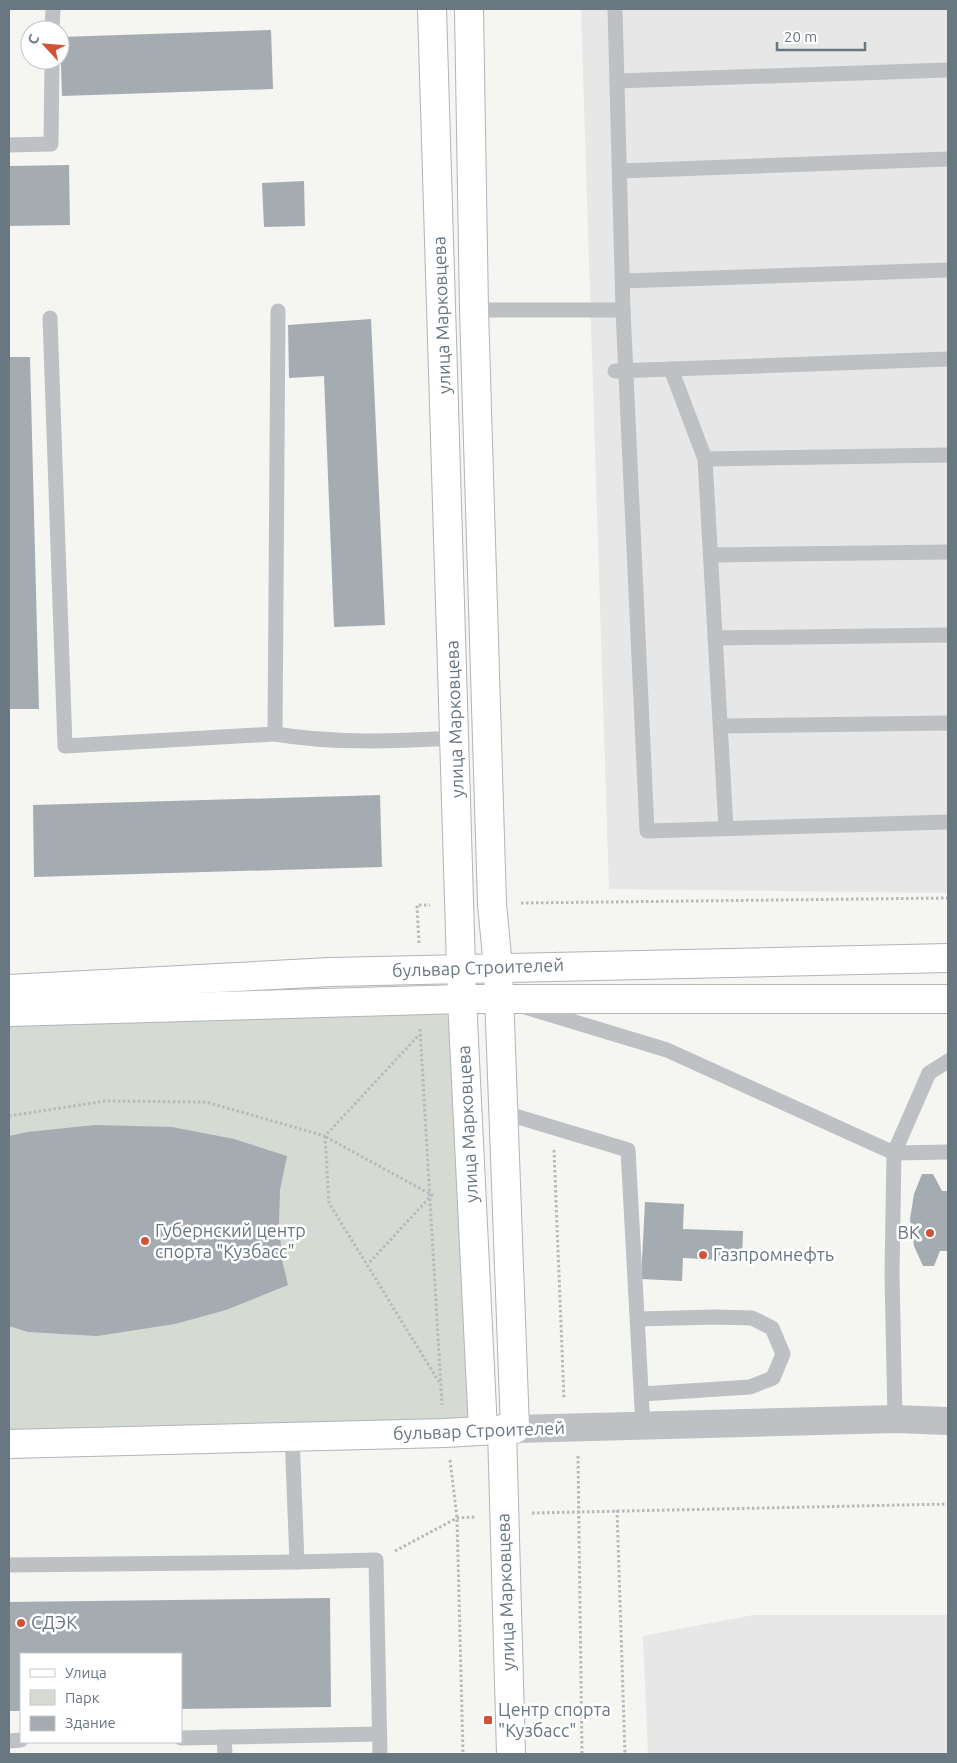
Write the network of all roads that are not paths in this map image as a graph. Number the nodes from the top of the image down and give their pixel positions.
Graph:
1 (432, 9) edge
2 (469, 9) edge
3 (615, 9) edge
4 (52, 70) edge
5 (948, 70) edge
6 (617, 82) junction
7 (9, 145) edge
8 (948, 159) edge
9 (620, 171) junction
10 (948, 270) edge
11 (623, 281) junction
12 (474, 310) junction
13 (623, 310) junction
14 (278, 311) dead end
15 (50, 318) dead end
16 (948, 359) edge
17 (671, 369) junction
18 (620, 370) junction
19 (948, 455) edge
20 (705, 459) junction
21 (948, 552) edge
22 (711, 555) junction
23 (948, 635) edge
24 (716, 638) junction
25 (948, 723) edge
26 (721, 726) junction
27 (275, 734) junction
28 (456, 738) junction
29 (948, 822) edge
30 (726, 828) junction
31 (948, 958) edge
32 (498, 967) junction
33 (461, 969) junction
34 (9, 989) edge
35 (462, 998) junction
36 (499, 999) junction
37 (948, 999) edge
38 (9, 1012) edge
39 (948, 1060) edge
40 (502, 1112) junction
41 (948, 1152) edge
42 (894, 1153) junction
43 (638, 1319) junction
44 (642, 1394) junction
45 (895, 1419) junction
46 (948, 1421) edge
47 (643, 1427) junction
48 (500, 1429) junction
49 (292, 1436) junction
50 (12, 1443) edge
51 (297, 1562) junction
52 (9, 1565) edge
53 (379, 1734) junction
54 (224, 1737) junction
55 (182, 1738) edge
56 (225, 1754) edge
57 (380, 1754) edge
58 (511, 1754) edge

1 - 28 main road, улица Марковцева
2 - 12 main road, улица Марковцева
3 - 6 lane
4 - 7 lane
5 - 6 lane
6 - 9 lane
8 - 9 lane
9 - 11 lane
10 - 11 lane
11 - 13 lane
12 - 13 lane
12 - 32 main road, улица Марковцева
13 - 18 lane
14 - 27 lane
15 - 27 lane
16 - 17 lane
17 - 18 lane
17 - 20 lane
18 - 30 lane
19 - 20 lane
20 - 22 lane
21 - 22 lane
22 - 24 lane
23 - 24 lane
24 - 26 lane
25 - 26 lane
26 - 30 lane
27 - 28 lane
28 - 33 main road, улица Марковцева
29 - 30 lane
31 - 32 main road, бульвар Строителей
32 - 33 main road, бульвар Строителей
32 - 36 main road, улица Марковцева
33 - 34 main road, бульвар Строителей
33 - 35 main road, улица Марковцева
35 - 36 main road, бульвар Строителей
35 - 38 main road, бульвар Строителей
35 - 48 main road, улица Марковцева
36 - 37 main road, бульвар Строителей
36 - 40 main road, улица Марковцева
36 - 42 lane
39 - 42 lane
40 - 43 lane
40 - 48 main road, улица Марковцева
41 - 42 lane
42 - 45 lane
43 - 44 lane
43 - 44 lane
44 - 47 lane
45 - 46 street, бульвар Строителей
45 - 47 street, бульвар Строителей
47 - 48 street, бульвар Строителей
48 - 49 main road, бульвар Строителей
48 - 58 main road, улица Марковцева
49 - 50 main road, бульвар Строителей
49 - 51 lane
51 - 52 lane
51 - 53 lane
53 - 54 lane
53 - 57 lane
54 - 55 lane
54 - 56 lane

